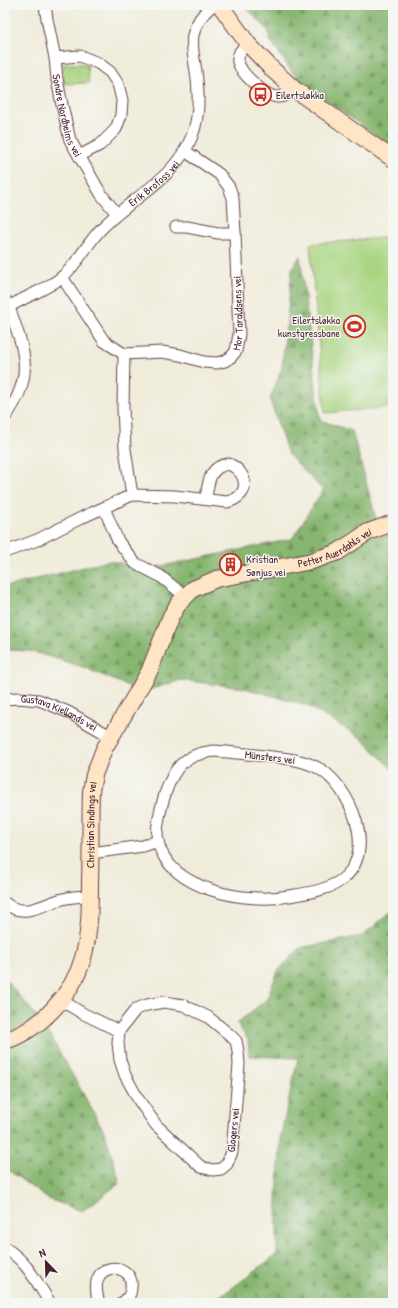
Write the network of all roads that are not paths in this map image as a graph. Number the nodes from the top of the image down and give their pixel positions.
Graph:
1 (46, 5) edge
2 (213, 5) edge
3 (220, 5) edge
4 (248, 44) junction
5 (55, 58) junction
6 (294, 89) junction
7 (185, 151) junction
8 (79, 156) junction
9 (393, 158) edge
10 (117, 214) junction
11 (176, 227) dead end
12 (235, 233) junction
13 (62, 277) junction
14 (7, 303) edge
15 (124, 354) junction
16 (5, 417) edge
17 (132, 495) junction
18 (206, 499) dead end
19 (104, 508) junction
20 (393, 523) edge
21 (5, 552) edge
22 (185, 596) junction
23 (5, 699) edge
24 (110, 736) junction
25 (158, 841) junction
26 (91, 853) junction
27 (90, 896) junction
28 (5, 903) edge
29 (61, 1000) junction
30 (119, 1031) junction
31 (5, 1041) edge
32 (5, 1248) edge
33 (50, 1303) edge
34 (98, 1303) edge
35 (122, 1303) edge

1 - 5 street, Sondre Nordheims vei
2 - 7 street, Erik Brofoss vei
3 - 4 street
4 - 6 street
4 - 6 street
5 - 8 street, Sondre Nordheims vei
5 - 8 street
6 - 9 street
7 - 10 street, Erik Brofoss vei
7 - 12 street, Mor Taraldsens vei
8 - 10 street, Sondre Nordheims vei
10 - 13 street, Erik Brofoss vei
11 - 12 street
12 - 15 street, Mor Taraldsens vei
13 - 14 street, Erik Brofoss vei
13 - 15 street
14 - 16 street
15 - 17 street
17 - 18 street
17 - 19 street
19 - 21 street
19 - 22 street
20 - 22 street, Petter Auerdahls vei
22 - 24 street, Christian Sindings vei
23 - 24 street, Gustava Kiellands vei
24 - 26 street, Christian Sindings vei
25 - 25 street, Münsters vei
25 - 26 street
26 - 27 street, Christian Sindings vei
27 - 28 street
27 - 29 street, Christian Sindings vei
29 - 30 street
29 - 31 street, Christian Sindings vei
30 - 30 street, Glogers vei
32 - 33 street
34 - 35 street

